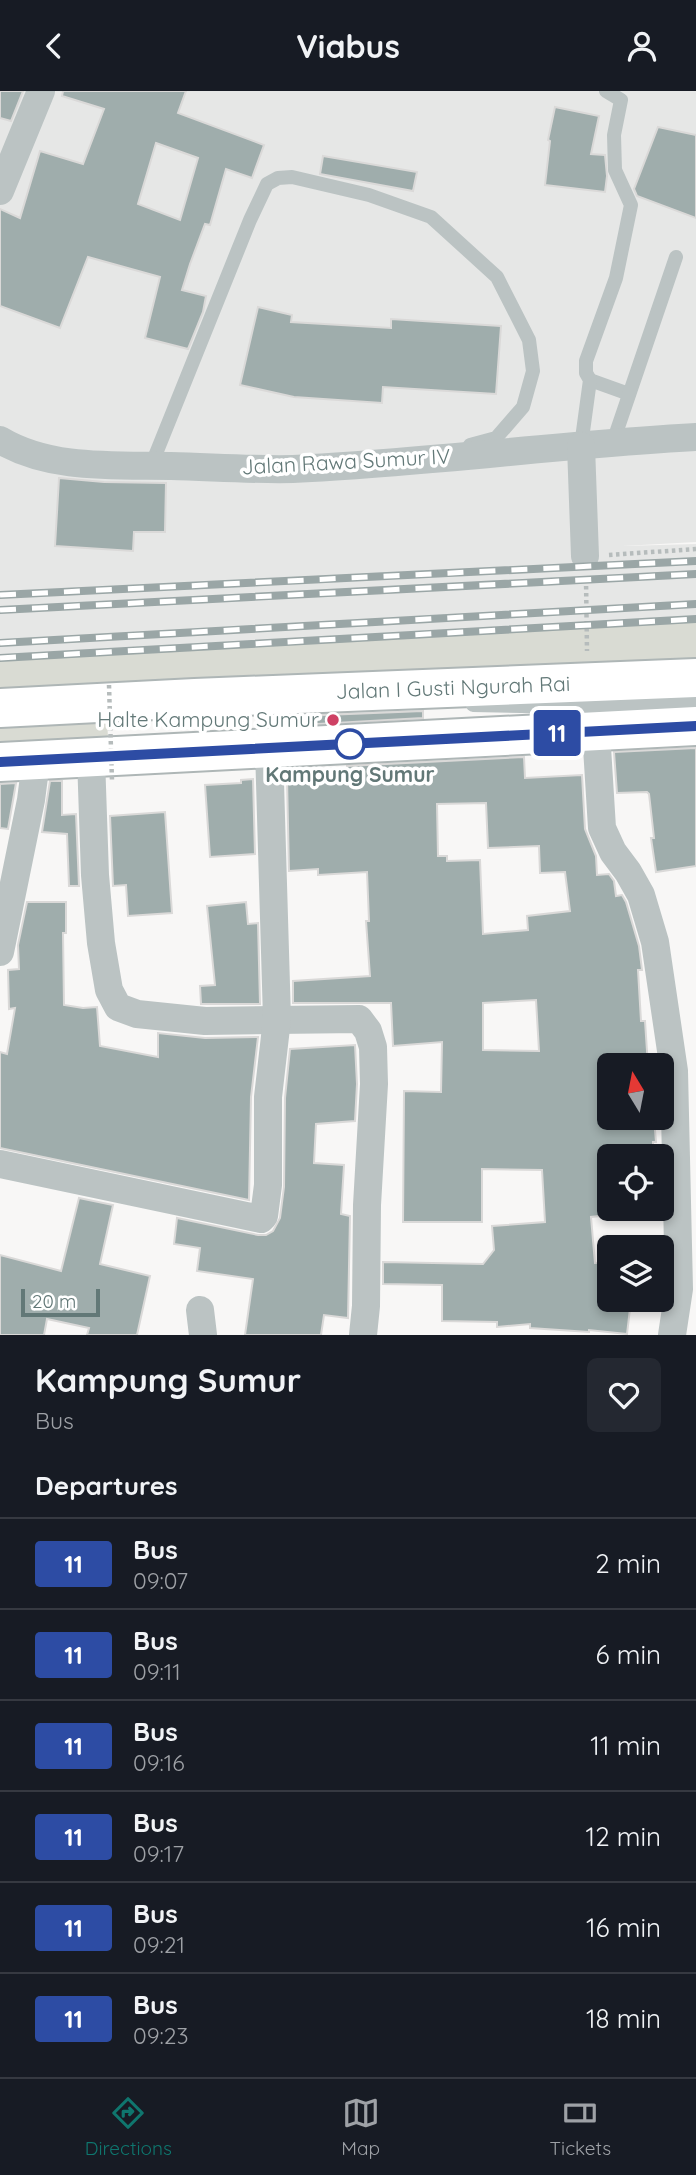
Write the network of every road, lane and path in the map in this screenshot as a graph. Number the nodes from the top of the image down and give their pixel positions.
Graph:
1 (41, 91) edge
2 (606, 91) edge
3 (0, 191) edge
4 (676, 257) dead end
5 (590, 380) junction
6 (629, 394) junction
7 (696, 437) edge
8 (0, 440) edge
9 (613, 442) junction
10 (581, 446) junction
11 (405, 462) junction
12 (152, 466) junction
13 (696, 549) edge
14 (585, 556) junction
15 (696, 678) edge
16 (589, 683) junction
17 (109, 685) dead end
18 (696, 701) edge
19 (439, 703) dead end
20 (464, 704) dead end
21 (0, 708) edge
22 (133, 716) dead end
23 (696, 726) edge
24 (597, 731) junction
25 (269, 749) junction
26 (18, 762) edge
27 (102, 769) junction
28 (0, 952) edge
29 (277, 1019) junction
30 (0, 1164) edge
31 (688, 1290) edge
32 (363, 1335) edge
33 (672, 1335) edge

1 - 3 street
2 - 5 lane
4 - 6 lane
5 - 6 lane
5 - 10 lane
6 - 9 lane
7 - 9 street, Jalan Rawa Sumur IV
8 - 12 street, Jalan Rawa Sumur IV
9 - 10 street, Jalan Rawa Sumur IV
10 - 11 street, Jalan Rawa Sumur IV
10 - 14 street
11 - 12 street, Jalan Rawa Sumur IV
11 - 12 lane
13 - 14 path
14 - 16 path
15 - 16 main road, Jalan I Gusti Ngurah Rai
16 - 21 main road, Jalan I Gusti Ngurah Rai
17 - 27 path, bridge
18 - 20 lane
19 - 22 lane
23 - 24 main road
24 - 25 main road
24 - 31 street
25 - 27 main road
25 - 29 street
26 - 27 main road
26 - 28 street
27 - 29 street
29 - 30 street
29 - 32 street
31 - 33 street

